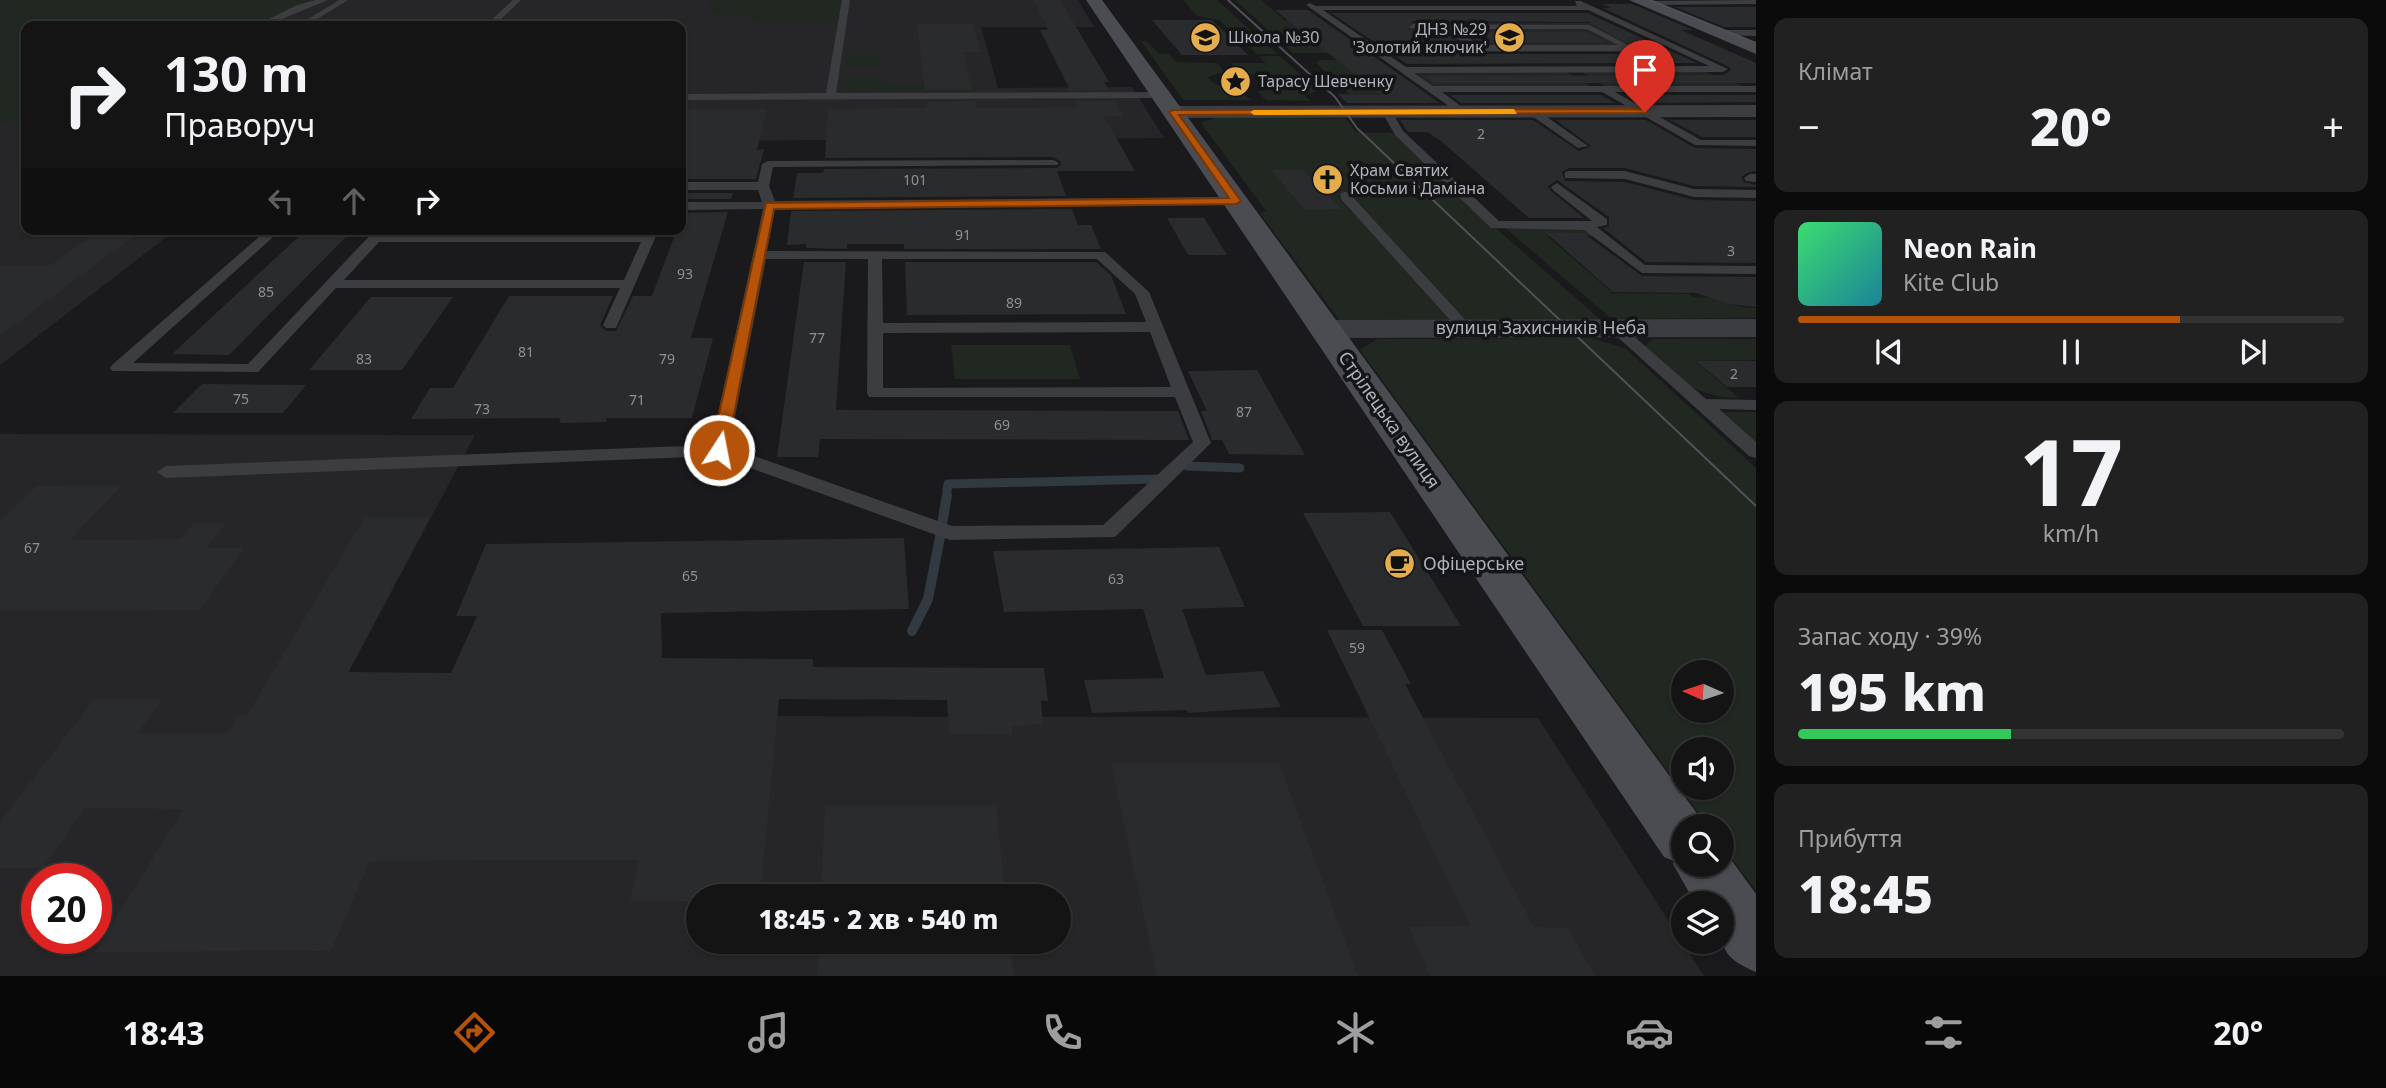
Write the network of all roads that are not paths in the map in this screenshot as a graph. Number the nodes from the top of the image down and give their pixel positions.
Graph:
1 (324, 0) edge
2 (344, 0) edge
3 (517, 0) edge
4 (846, 0) edge
5 (1094, 0) edge
6 (1304, 0) edge
7 (1571, 0) edge
8 (1641, 2) edge
9 (1756, 2) edge
10 (1314, 8) junction
11 (1589, 8) junction
12 (269, 21) edge
13 (309, 21) edge
14 (494, 21) edge
15 (1412, 26) dead end
16 (1444, 26) junction
17 (1545, 27) junction
18 (1556, 32) dead end
19 (1717, 33) junction
20 (1756, 33) edge
21 (1515, 40) dead end
22 (1570, 40) dead end
23 (1529, 48) junction
24 (1585, 48) junction
25 (1756, 49) edge
26 (1723, 69) junction
27 (1404, 70) junction
28 (1569, 70) junction
29 (1734, 75) dead end
30 (1745, 80) dead end
31 (1756, 87) edge
32 (1432, 89) junction
33 (1603, 89) junction
34 (831, 96) junction
35 (686, 97) edge
36 (1167, 104) junction
37 (1756, 111) edge
38 (1387, 112) junction
39 (1464, 112) junction
40 (1533, 112) junction
41 (1645, 112) junction
42 (1756, 143) edge
43 (1582, 146) dead end
44 (1053, 163) dead end
45 (1569, 175) dead end
46 (686, 186) edge
47 (763, 186) junction
48 (1557, 187) dead end
49 (1756, 194) edge
50 (1345, 196) dead end
51 (1236, 201) junction
52 (770, 205) junction
53 (686, 206) edge
54 (1587, 226) junction
55 (268, 235) edge
56 (378, 235) edge
57 (651, 235) edge
58 (759, 255) junction
59 (875, 255) junction
60 (1756, 270) edge
61 (332, 284) junction
62 (629, 284) junction
63 (611, 325) dead end
64 (1156, 327) junction
65 (875, 328) junction
66 (1325, 328) junction
67 (1465, 328) junction
68 (1756, 328) edge
69 (1617, 329) junction
70 (1182, 392) junction
71 (1702, 404) junction
72 (1756, 405) edge
73 (719, 450) junction
74 (1756, 452) edge
75 (166, 472) dead end
76 (1671, 821) edge
77 (1710, 877) edge
78 (1756, 943) edge

1 - 12 lane
2 - 13 lane
3 - 14 lane
4 - 34 lane
5 - 36 main road, Стрілецька вулиця
6 - 10 lane
7 - 11 lane
8 - 9 lane
8 - 19 main road
10 - 11 lane
10 - 27 lane
11 - 26 lane
15 - 16 lane
16 - 17 lane
16 - 23 lane
17 - 18 lane
17 - 24 lane
19 - 20 lane
19 - 25 main road
21 - 23 lane
22 - 24 lane
23 - 24 lane
23 - 28 lane
26 - 28 lane
26 - 29 lane
27 - 28 lane
27 - 32 lane
28 - 33 lane
30 - 31 lane
31 - 33 lane
32 - 33 lane
32 - 39 lane
33 - 41 lane
34 - 35 lane
34 - 36 lane
36 - 38 street
36 - 51 main road, Стрілецька вулиця
37 - 41 street
38 - 39 street
38 - 54 lane
39 - 40 street
40 - 41 street
40 - 43 lane
41 - 42 lane
44 - 47 lane
45 - 49 lane
46 - 47 lane
47 - 52 lane
48 - 54 lane
50 - 67 lane
51 - 52 lane
51 - 66 main road, Стрілецька вулиця
52 - 53 lane
52 - 58 lane
54 - 60 lane
55 - 61 lane
56 - 61 lane
57 - 62 lane
58 - 59 lane
58 - 73 lane
59 - 64 lane
59 - 65 lane
61 - 62 lane
62 - 63 lane
64 - 65 lane
64 - 70 lane
65 - 70 lane
66 - 67 street, вулиця Захисників Неба
66 - 76 main road, Стрілецька вулиця
67 - 69 street, вулиця Захисників Неба
68 - 69 street, вулиця Захисників Неба
69 - 71 lane
70 - 73 lane
71 - 72 lane
71 - 74 lane
73 - 75 lane
77 - 78 main road

